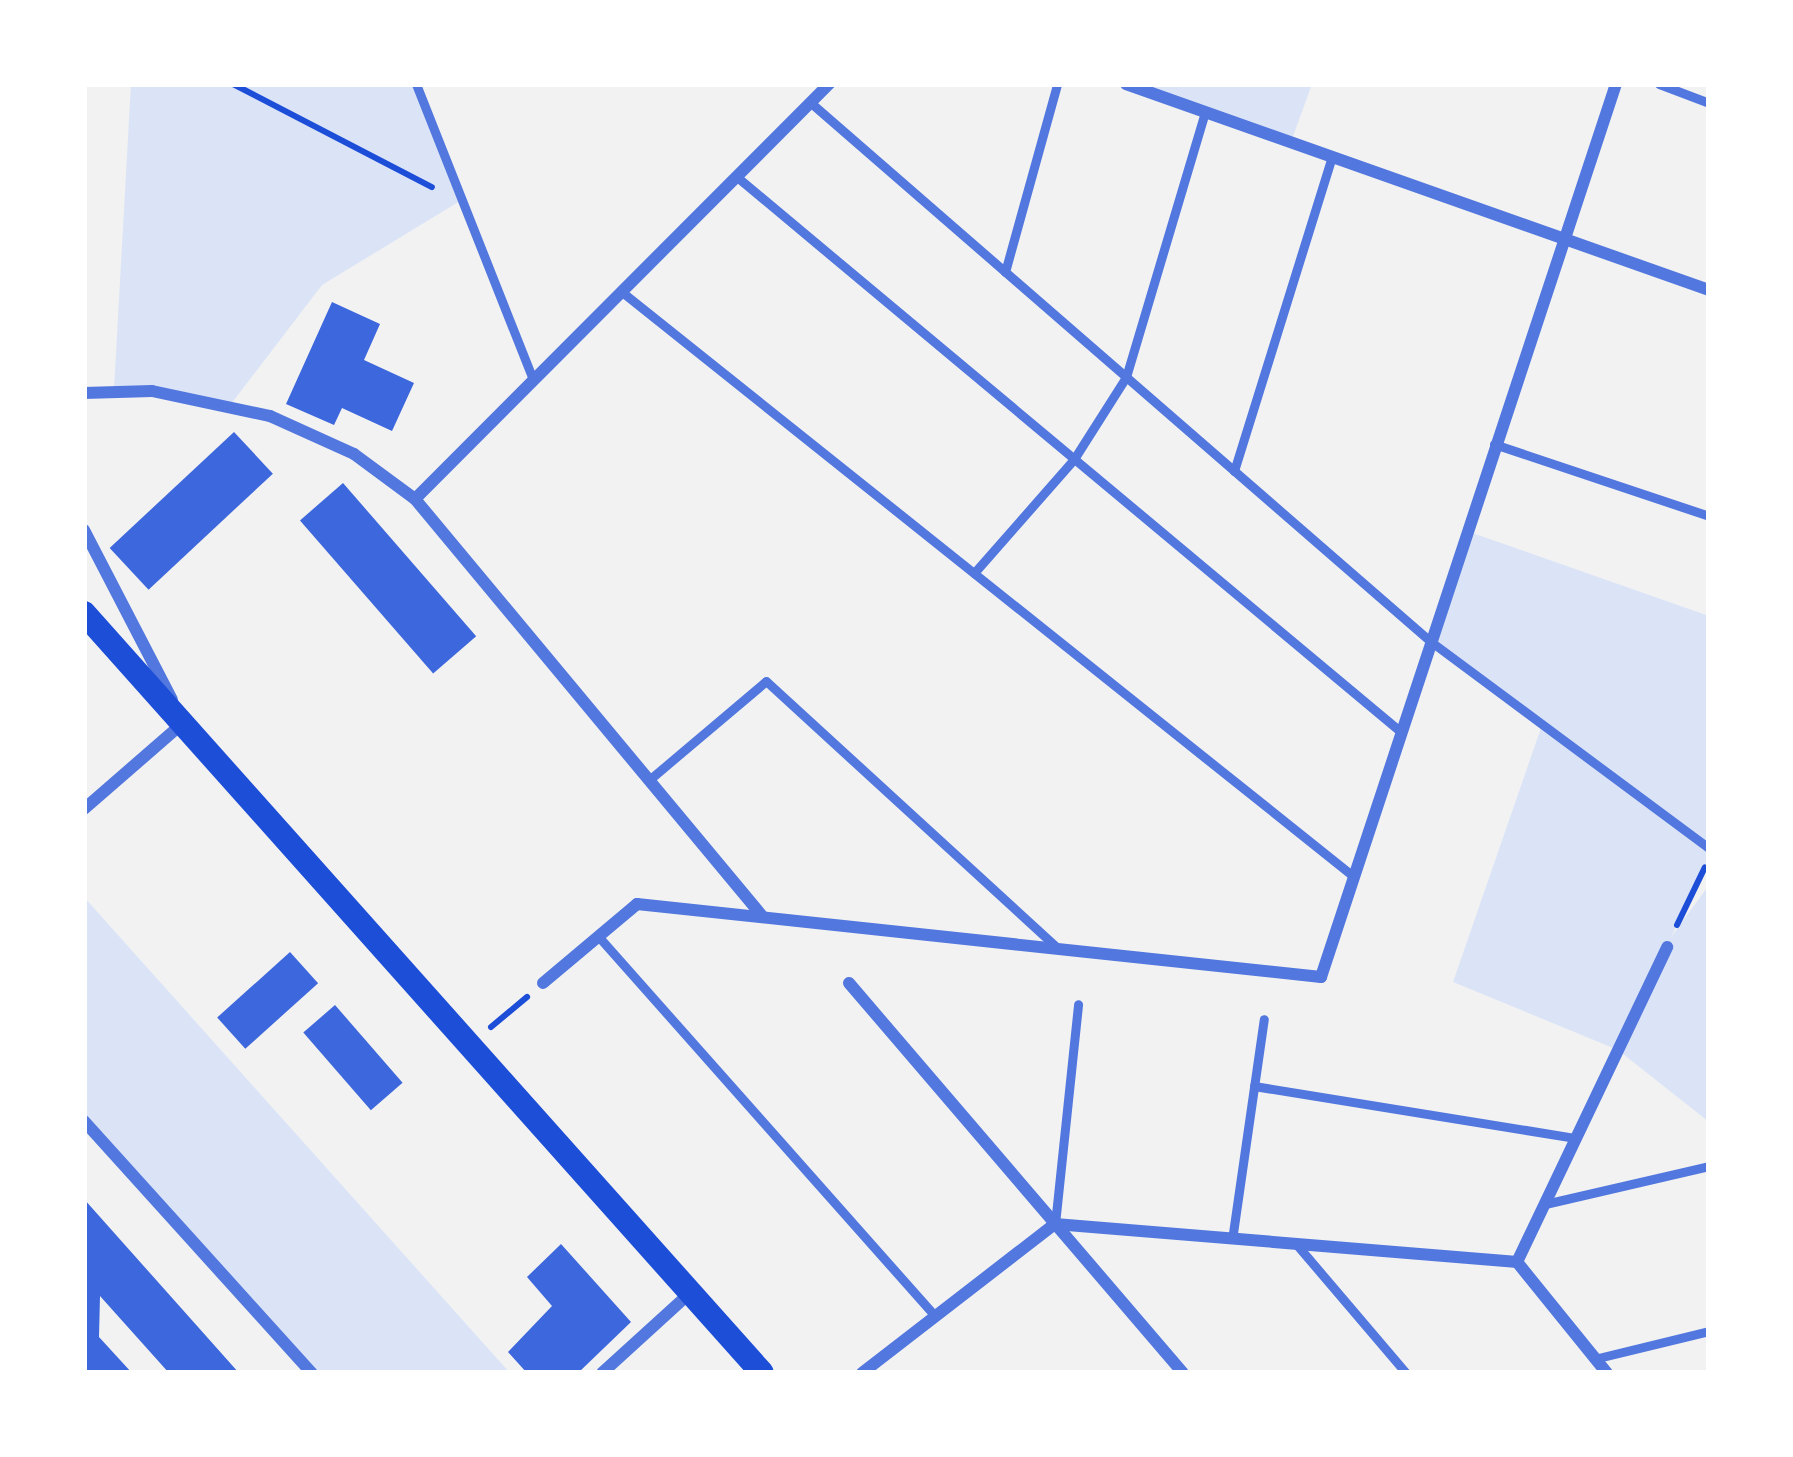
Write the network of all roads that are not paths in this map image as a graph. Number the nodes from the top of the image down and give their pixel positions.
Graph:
1 (416, 84) edge
2 (829, 84) edge
3 (1057, 84) edge
4 (1126, 84) edge
5 (1659, 84) edge
6 (1612, 85) edge
7 (811, 103) junction
8 (1709, 103) edge
9 (1205, 112) junction
10 (1332, 157) junction
11 (737, 177) junction
12 (1562, 239) junction
13 (1005, 272) junction
14 (1709, 290) edge
15 (622, 292) junction
16 (1126, 377) junction
17 (532, 380) junction
18 (84, 393) edge
19 (1494, 444) junction
20 (1074, 459) junction
21 (1234, 471) junction
22 (416, 500) junction
23 (1709, 516) edge
24 (84, 530) edge
25 (974, 573) junction
26 (84, 613) edge
27 (1430, 641) junction
28 (183, 723) junction
29 (1401, 732) junction
30 (649, 780) junction
31 (84, 809) edge
32 (1709, 848) edge
33 (1353, 875) junction
34 (763, 917) junction
35 (598, 936) junction
36 (1666, 947) road end
37 (1058, 949) junction
38 (543, 983) road end
39 (849, 983) dead end
40 (1078, 1004) dead end
41 (1264, 1019) dead end
42 (1254, 1086) junction
43 (84, 1121) edge
44 (1576, 1138) junction
45 (1709, 1166) edge
46 (1545, 1204) junction
47 (1055, 1224) junction
48 (1233, 1233) junction
49 (1292, 1239) junction
50 (1517, 1262) junction
51 (691, 1293) junction
52 (935, 1316) junction
53 (1709, 1331) edge
54 (1594, 1359) junction
55 (1176, 1371) edge
56 (312, 1373) edge
57 (602, 1373) edge
58 (762, 1373) edge
59 (862, 1373) edge
60 (1406, 1373) edge
61 (1607, 1373) edge

1 - 17 lane
2 - 7 street
3 - 13 lane
4 - 9 street
5 - 8 lane
6 - 12 street
7 - 11 street
7 - 13 lane
9 - 10 street
9 - 16 lane
10 - 12 street
10 - 21 lane
11 - 15 street
11 - 20 lane
12 - 14 street
12 - 19 street
13 - 16 lane
15 - 17 street
15 - 25 lane
16 - 20 lane
16 - 21 lane
17 - 22 street
18 - 22 street
19 - 23 lane
19 - 27 street
20 - 25 lane
20 - 29 lane
21 - 27 lane
22 - 30 street
24 - 28 street
25 - 33 lane
26 - 28 main road
27 - 29 street
27 - 32 lane
28 - 31 street
28 - 51 main road
29 - 33 street
30 - 34 street
30 - 37 lane
33 - 37 street
34 - 35 street
34 - 37 street
35 - 38 street
35 - 52 lane
36 - 44 street
39 - 47 street
40 - 47 lane
41 - 42 lane
42 - 44 lane
42 - 48 lane
43 - 56 street
44 - 46 street
45 - 46 lane
46 - 50 street
47 - 48 street
47 - 52 street
47 - 55 street
48 - 49 street
49 - 50 street
49 - 60 lane
50 - 54 street
51 - 57 street
51 - 58 main road
52 - 59 street
53 - 54 lane
54 - 61 street

